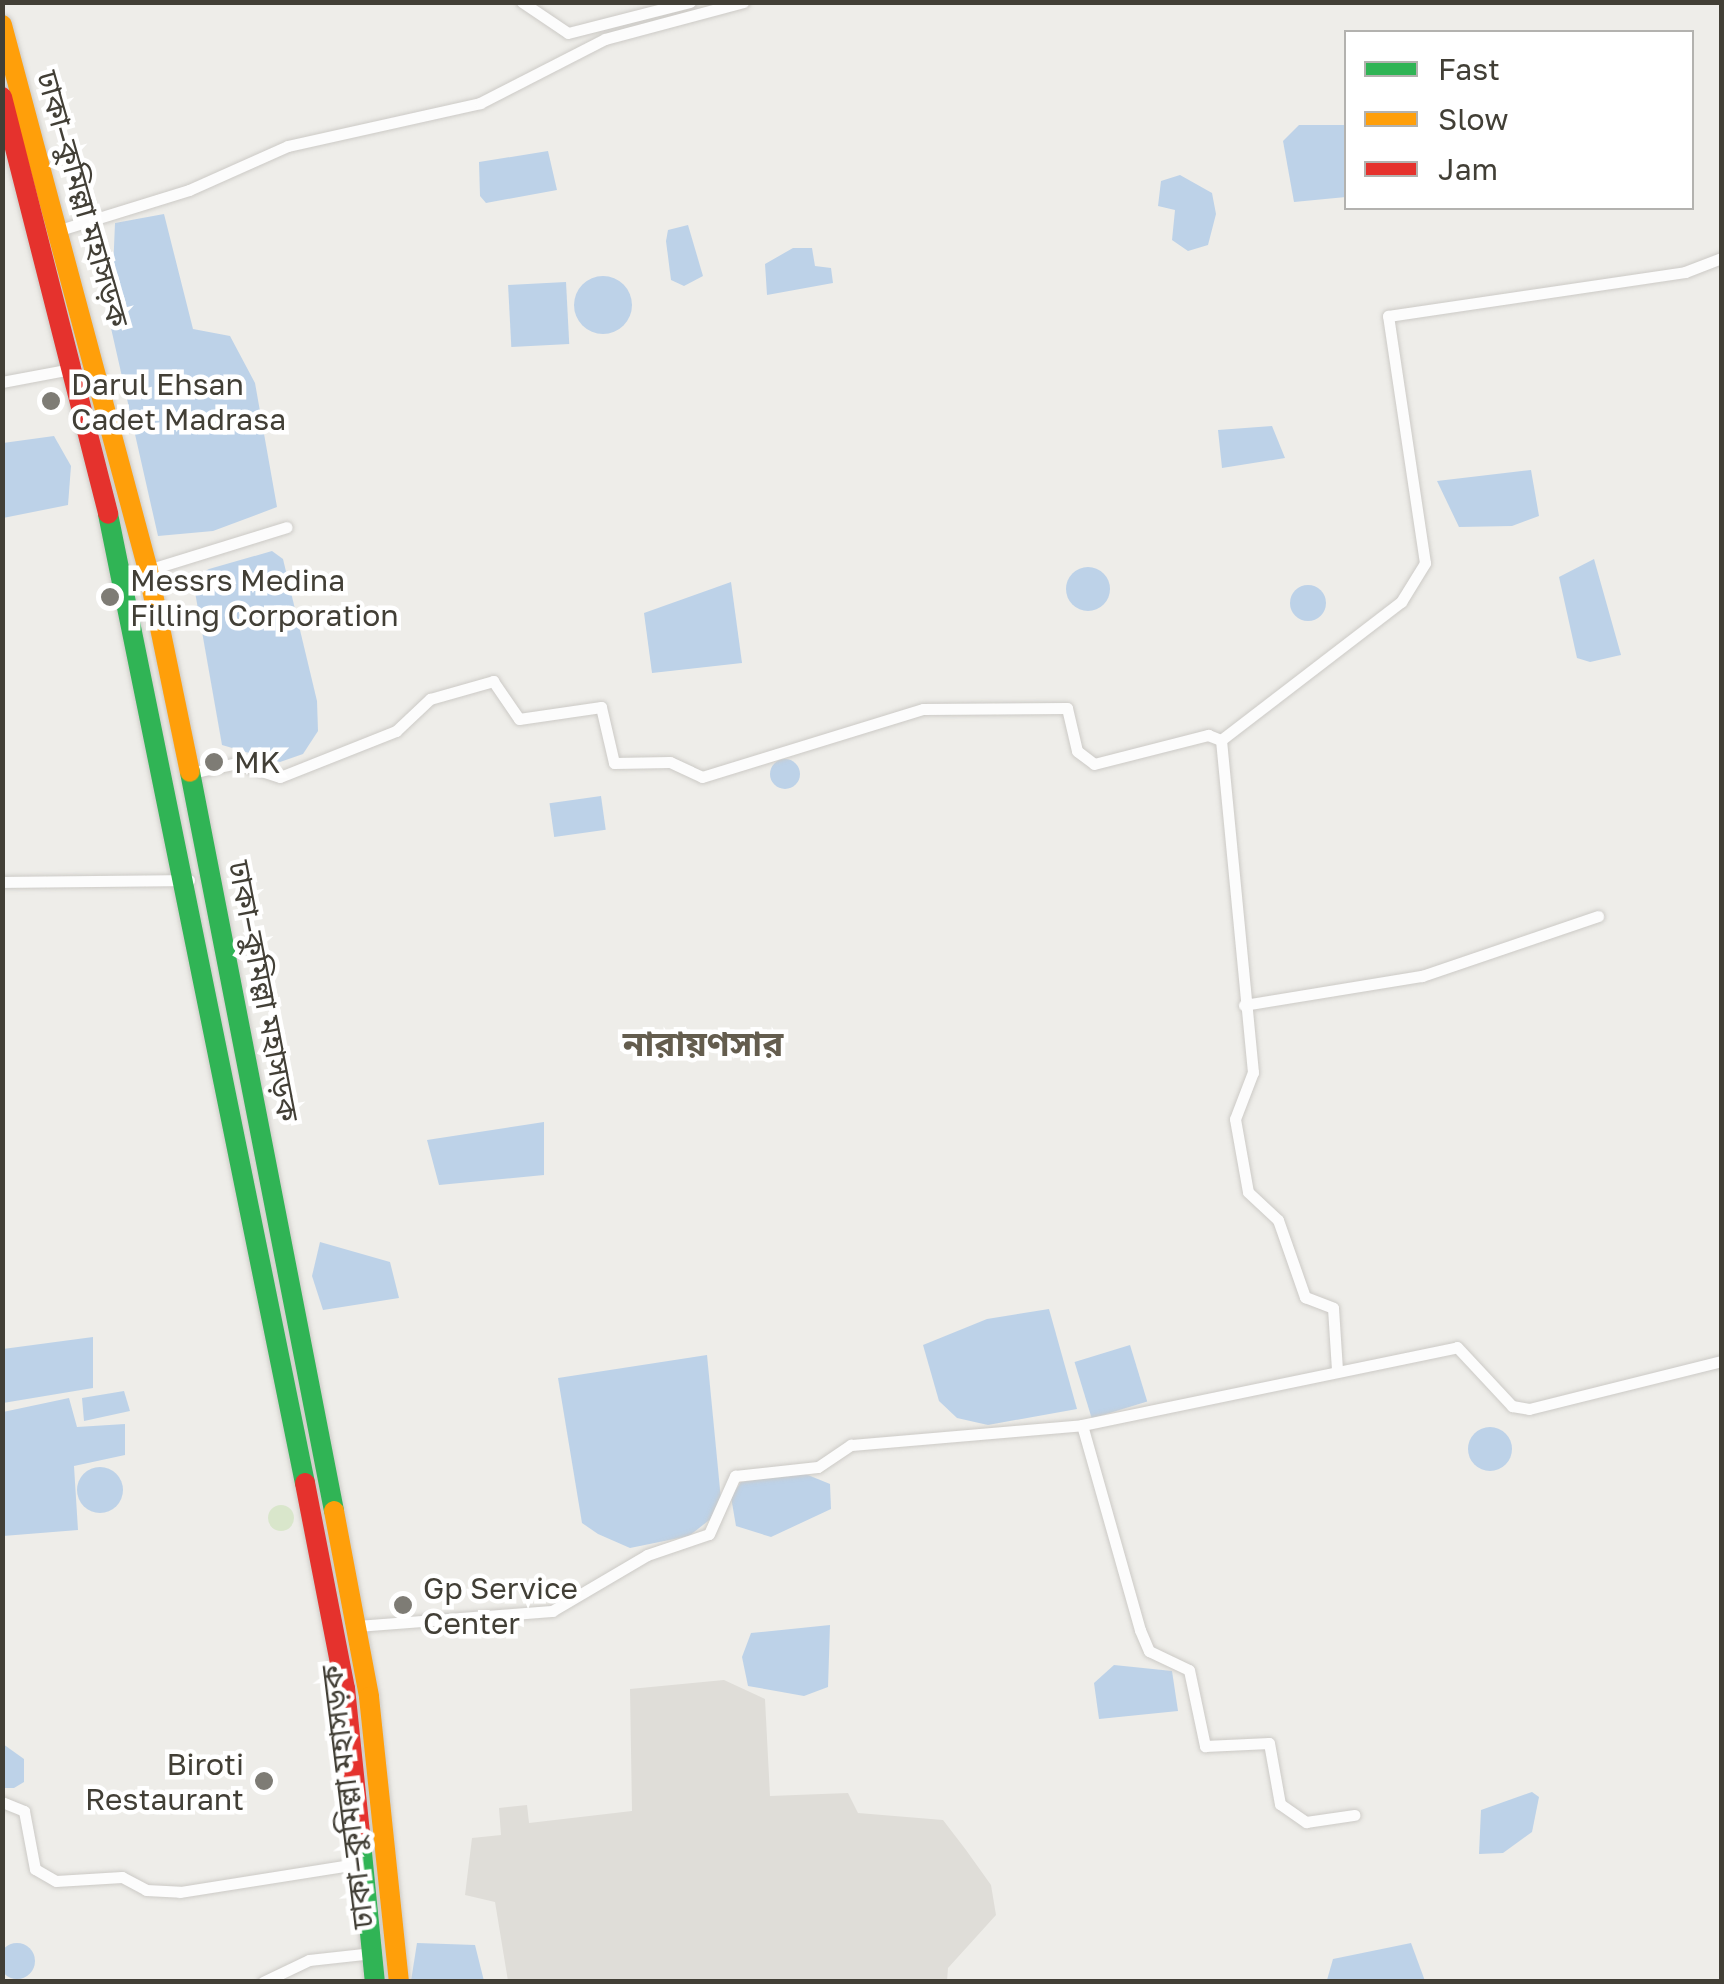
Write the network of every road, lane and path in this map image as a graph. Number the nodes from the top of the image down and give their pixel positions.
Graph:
1 (522, 2) edge
2 (690, 2) edge
3 (742, 2) edge
4 (2, 25) edge
5 (2, 97) edge
6 (63, 229) junction
7 (1722, 258) edge
8 (76, 368) junction
9 (2, 382) edge
10 (288, 527) dead end
11 (148, 570) junction
12 (163, 646) junction
13 (142, 652) junction
14 (1221, 740) junction
15 (190, 773) junction
16 (189, 880) junction
17 (2, 882) edge
18 (1598, 916) dead end
19 (1244, 1005) junction
20 (1722, 1361) edge
21 (1337, 1370) junction
22 (1082, 1426) junction
23 (315, 1470) junction
24 (356, 1626) junction
25 (2, 1802) edge
26 (1354, 1815) dead end
27 (364, 1864) junction
28 (373, 1953) junction
29 (263, 1982) edge
30 (376, 1982) edge
31 (399, 1982) edge

1 - 2 street
3 - 6 street
4 - 6 highway, ঢাকা–কুমিল্লা মহাসড়ক
5 - 8 highway, ঢাকা–কুমিল্লা মহাসড়ক
6 - 11 highway, ঢাকা–কুমিল্লা মহাসড়ক
7 - 14 street
8 - 9 street
8 - 13 highway, ঢাকা–কুমিল্লা মহাসড়ক
10 - 11 street
11 - 12 highway, ঢাকা–কুমিল্লা মহাসড়ক
12 - 13 highway
12 - 15 highway, ঢাকা–কুমিল্লা মহাসড়ক
13 - 16 highway, ঢাকা–কুমিল্লা মহাসড়ক
14 - 15 street
14 - 19 street
15 - 23 highway, ঢাকা–কুমিল্লা মহাসড়ক
16 - 17 street
16 - 23 highway, ঢাকা–কুমিল্লা মহাসড়ক
18 - 19 street
19 - 21 street
20 - 21 street
21 - 22 street
22 - 24 street
22 - 26 street
23 - 24 highway, ঢাকা–কুমিল্লা মহাসড়ক
23 - 27 highway, ঢাকা–কুমিল্লা মহাসড়ক
24 - 31 highway, ঢাকা–কুমিল্লা মহাসড়ক
25 - 27 street
27 - 28 highway, ঢাকা–কুমিল্লা মহাসড়ক
28 - 29 street
28 - 30 highway, ঢাকা–কুমিল্লা মহাসড়ক

